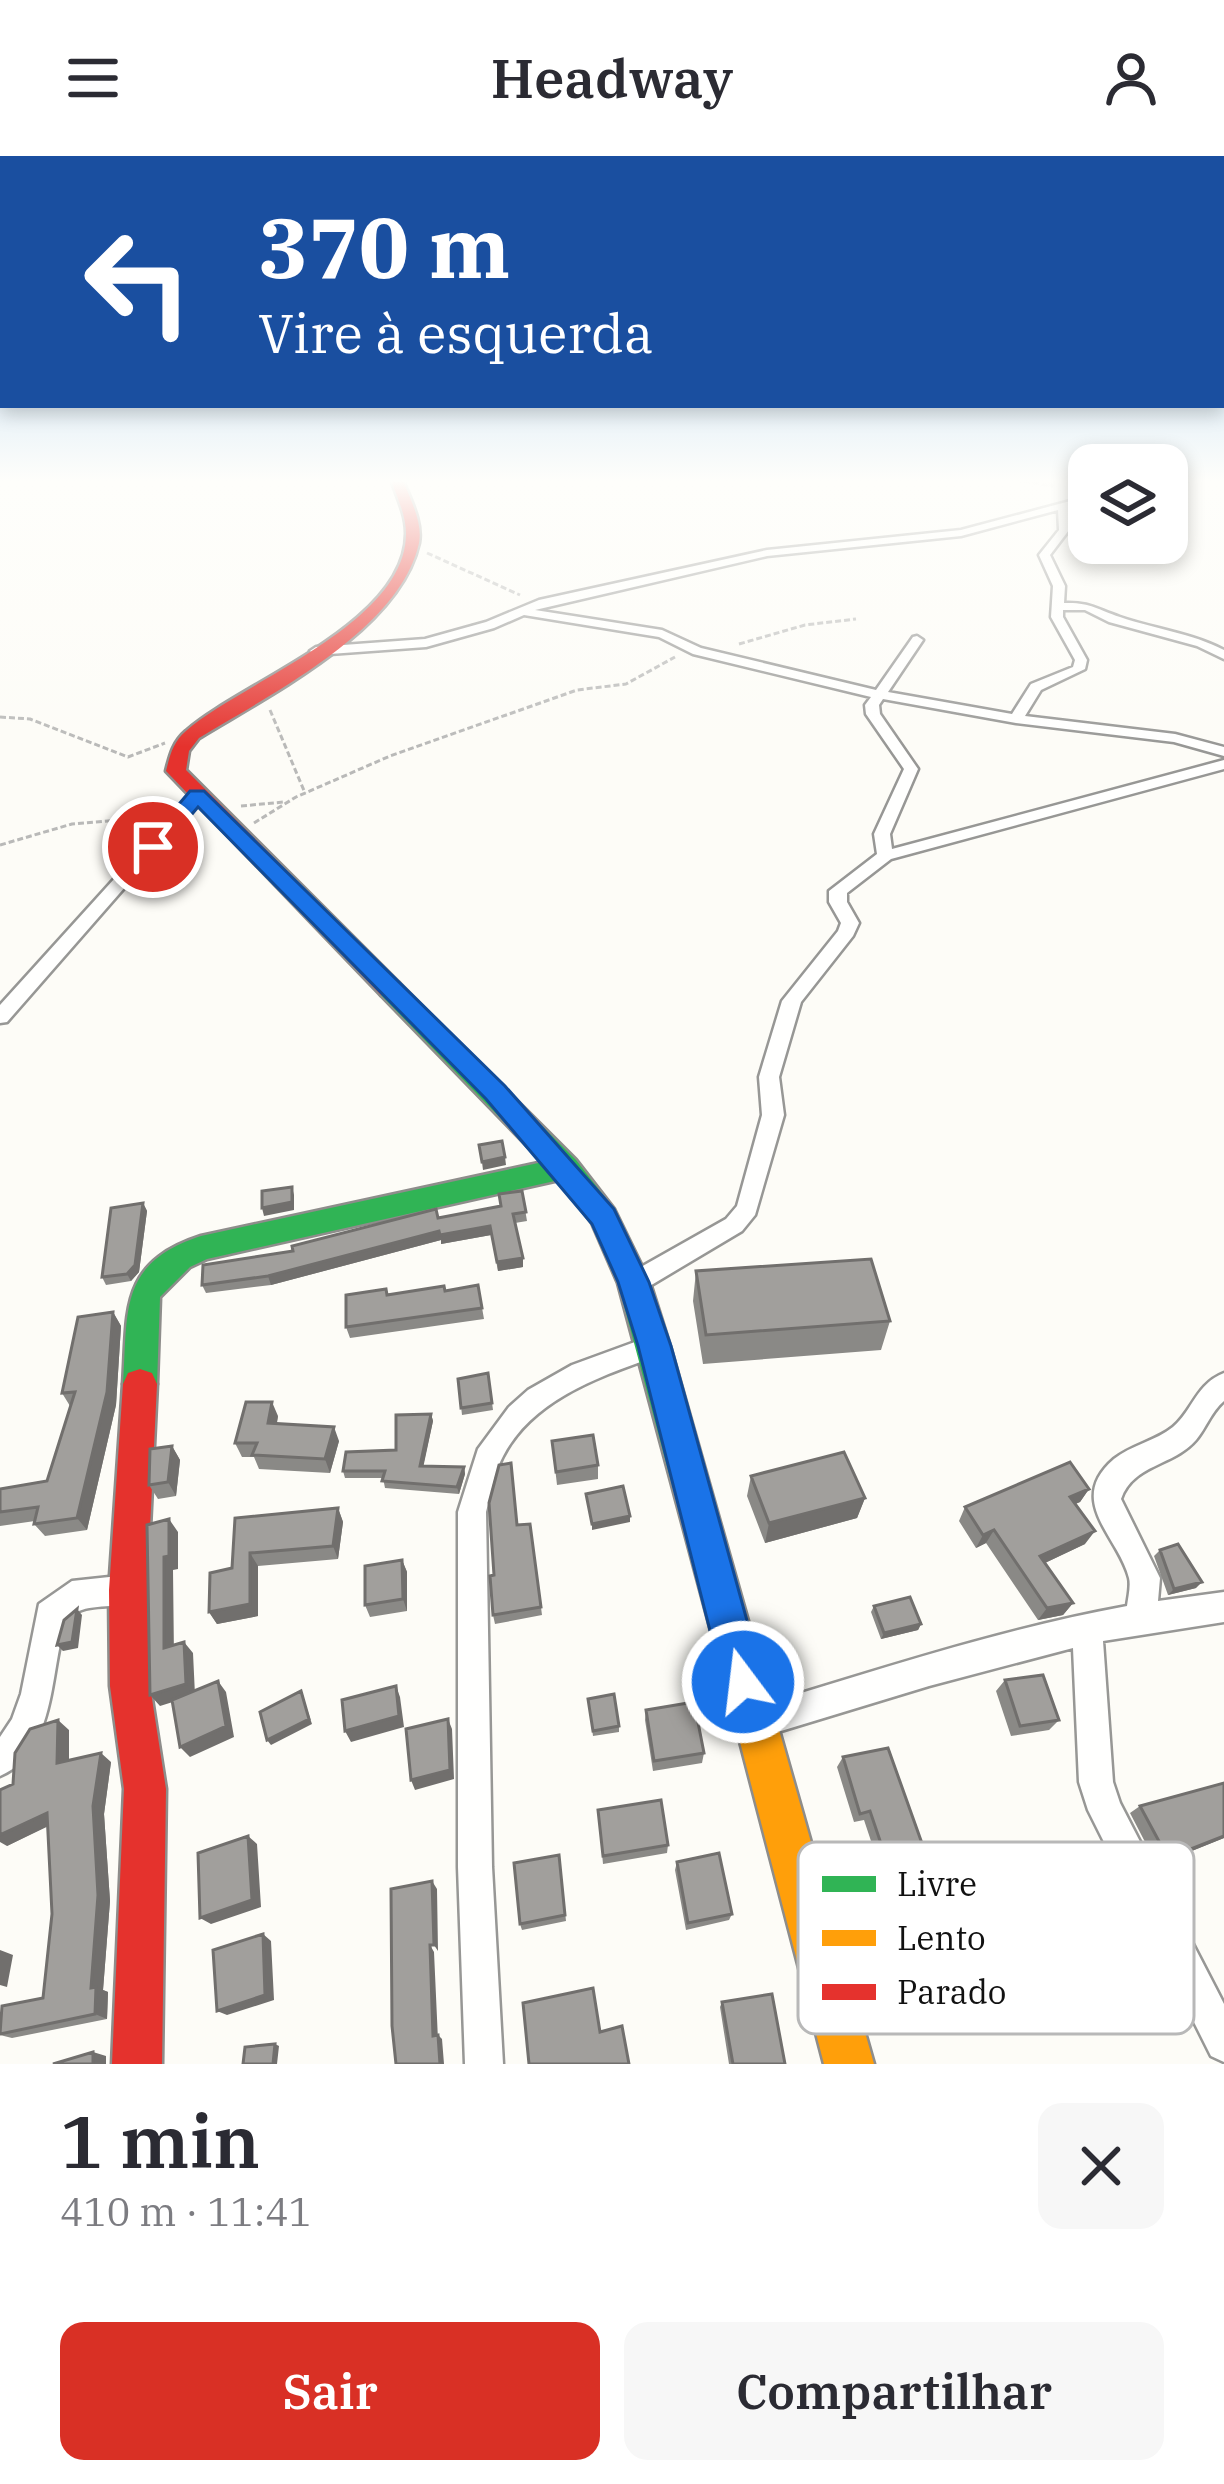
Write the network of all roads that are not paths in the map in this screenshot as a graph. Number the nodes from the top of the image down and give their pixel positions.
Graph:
1 (399, 569) edge
2 (694, 569) edge
3 (1051, 569) edge
4 (1059, 607) junction
5 (520, 611) junction
6 (917, 640) dead end
7 (316, 651) junction
8 (1224, 655) edge
9 (877, 694) junction
10 (1016, 719) junction
11 (1224, 752) edge
12 (1224, 764) edge
13 (196, 806) junction
14 (885, 856) junction
15 (0, 1017) edge
16 (566, 1168) junction
17 (634, 1282) junction
18 (654, 1346) junction
19 (1224, 1385) edge
20 (128, 1590) junction
21 (1224, 1607) edge
22 (1141, 1616) junction
23 (1087, 1629) junction
24 (754, 1724) junction
25 (0, 1760) edge
26 (1121, 1842) edge
27 (798, 1881) edge
28 (1194, 1984) edge
29 (841, 2034) edge
30 (1224, 2043) edge
31 (137, 2064) edge
32 (484, 2064) edge
33 (849, 2064) edge

1 - 7 main road
2 - 5 street
3 - 4 street
4 - 8 street
4 - 10 street
5 - 7 street
5 - 9 street
6 - 9 street
7 - 13 main road
9 - 10 street
9 - 14 street
10 - 11 street
12 - 14 street
13 - 15 street
13 - 16 main road
14 - 17 street
16 - 17 main road
16 - 20 main road
17 - 18 main road
18 - 24 main road
18 - 32 street
19 - 22 street
20 - 25 street
20 - 31 main road
21 - 22 street
22 - 23 street
23 - 24 street
23 - 26 street
24 - 27 main road
28 - 30 street
29 - 33 main road

